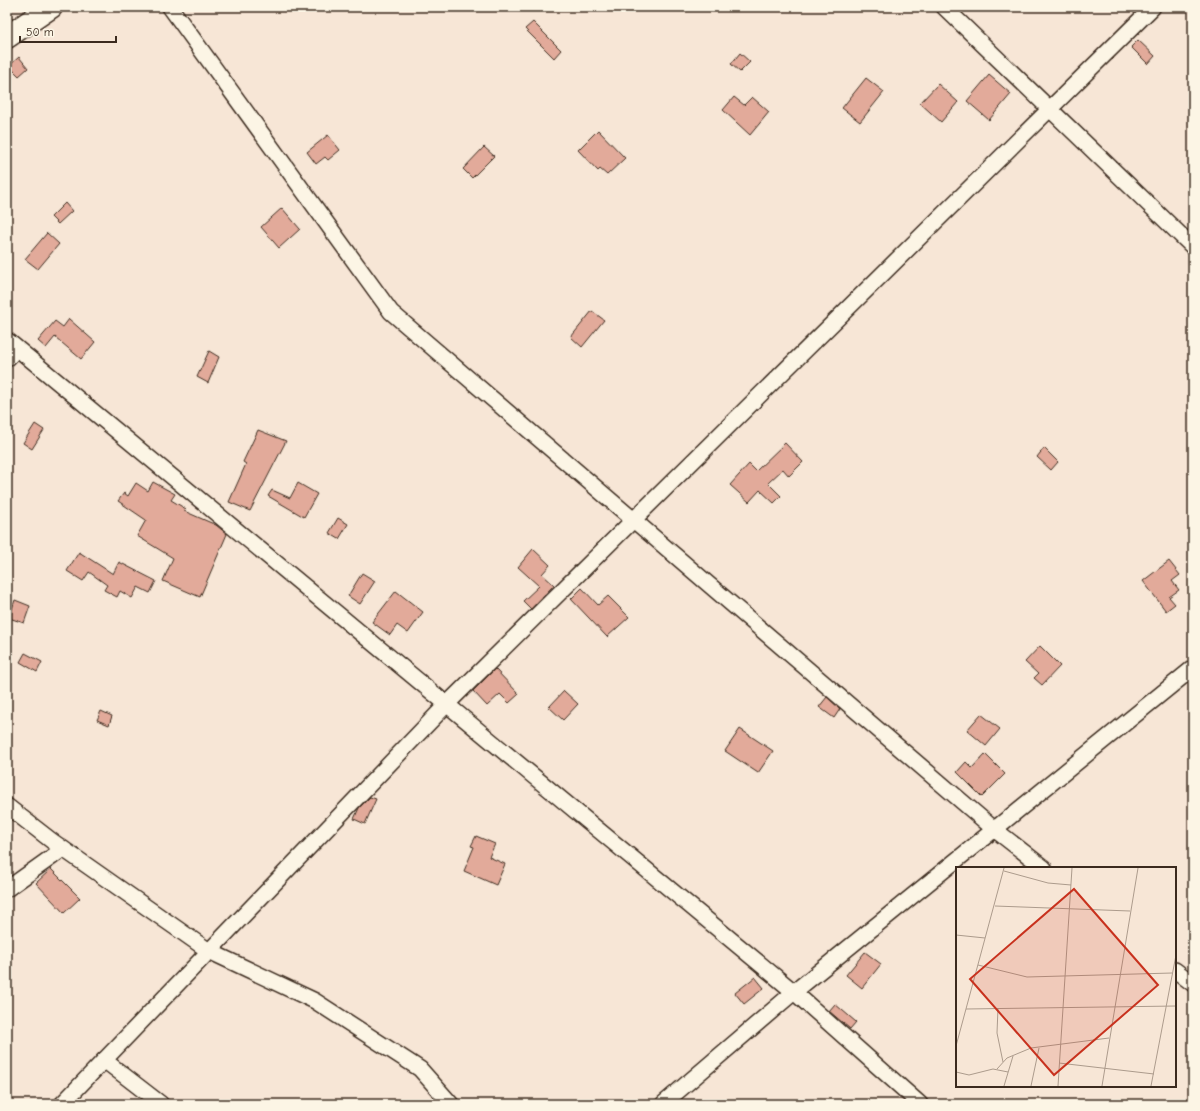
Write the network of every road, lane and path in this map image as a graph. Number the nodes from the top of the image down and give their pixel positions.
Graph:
1 (51, 7) edge
2 (170, 7) edge
3 (944, 7) edge
4 (1153, 7) edge
5 (7, 37) edge
6 (1050, 110) junction
7 (1193, 248) edge
8 (10, 350) edge
9 (634, 520) junction
10 (1193, 668) edge
11 (446, 704) junction
12 (7, 806) edge
13 (994, 829) junction
14 (63, 849) junction
15 (1043, 867) edge
16 (7, 889) edge
17 (209, 951) junction
18 (1176, 971) edge
19 (1193, 984) edge
20 (794, 992) junction
21 (104, 1060) junction
22 (62, 1104) edge
23 (161, 1104) edge
24 (451, 1104) edge
25 (663, 1104) edge
26 (920, 1104) edge

1 - 5 main road
2 - 9 street
3 - 6 street
4 - 6 street
6 - 7 street
6 - 9 street
8 - 11 street
9 - 11 street
9 - 13 street
10 - 13 street
11 - 17 street
11 - 20 street
12 - 14 street
13 - 15 street
13 - 20 street
14 - 16 street
14 - 17 street
17 - 21 street
17 - 24 street
18 - 19 street
20 - 25 street
20 - 26 street
21 - 22 street
21 - 23 street

